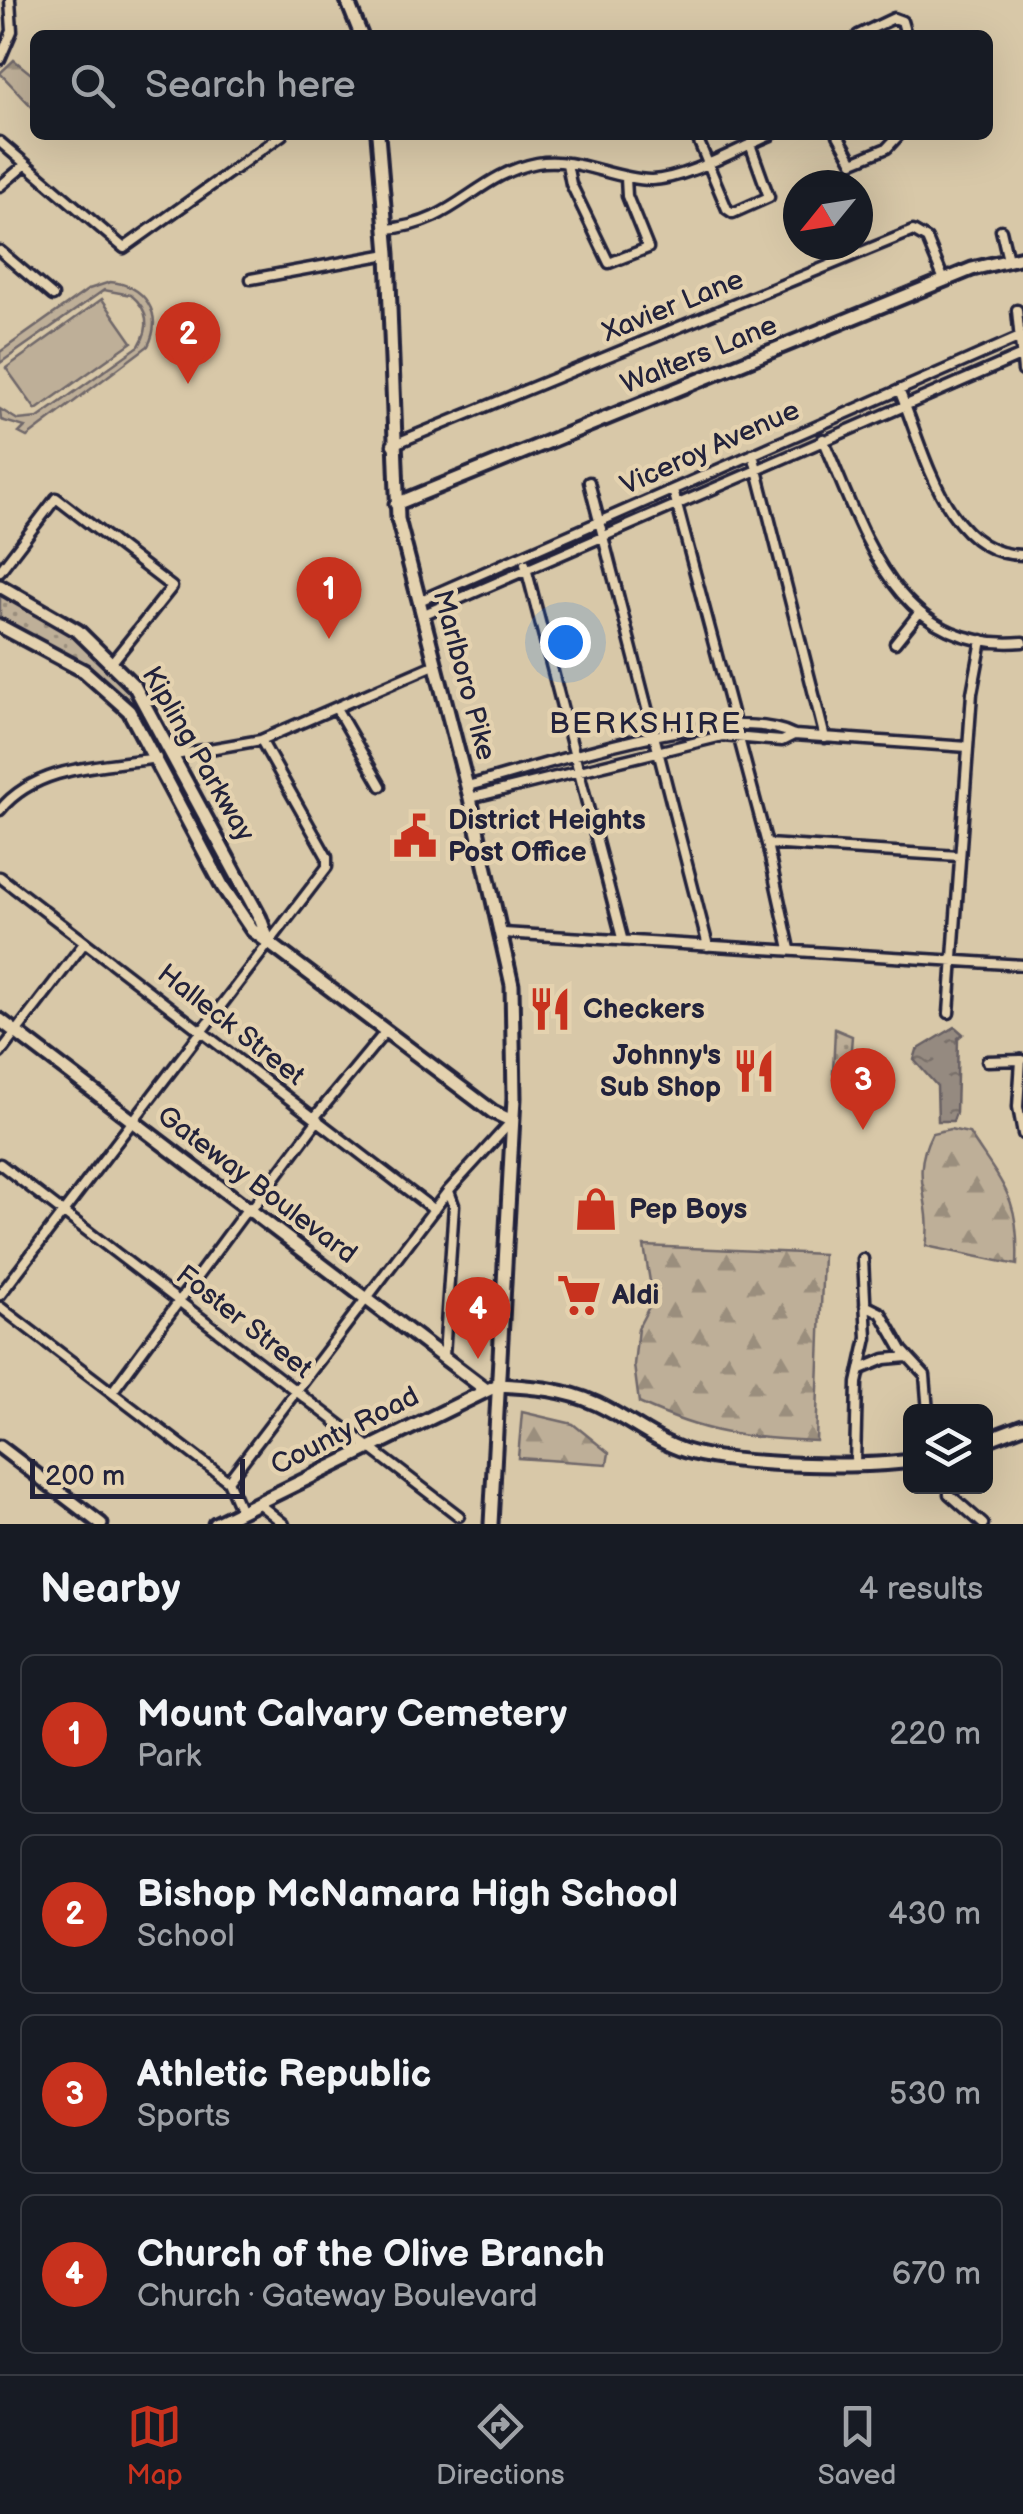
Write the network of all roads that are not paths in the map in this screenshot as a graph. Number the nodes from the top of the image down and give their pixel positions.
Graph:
1 (10, 0) edge
2 (347, 0) edge
3 (359, 30) edge
4 (869, 30) edge
5 (905, 30) edge
6 (0, 59) edge
7 (275, 140) edge
8 (378, 140) edge
9 (698, 140) edge
10 (759, 140) edge
11 (841, 140) edge
12 (894, 140) edge
13 (0, 142) edge
14 (750, 144) junction
15 (708, 161) junction
16 (567, 164) junction
17 (24, 165) junction
18 (626, 178) junction
19 (0, 186) edge
20 (386, 229) junction
21 (1001, 230) dead end
22 (0, 251) edge
23 (388, 254) junction
24 (1023, 258) edge
25 (1008, 260) junction
26 (251, 279) dead end
27 (944, 280) junction
28 (53, 296) dead end
29 (1016, 310) dead end
30 (1020, 337) junction
31 (1022, 355) edge
32 (1023, 371) edge
33 (899, 390) junction
34 (904, 403) junction
35 (818, 426) junction
36 (823, 440) junction
37 (392, 445) junction
38 (752, 454) junction
39 (758, 468) junction
40 (589, 482) dead end
41 (673, 490) junction
42 (396, 504) junction
43 (678, 504) junction
44 (599, 522) junction
45 (602, 536) junction
46 (1023, 554) edge
47 (523, 556) junction
48 (526, 569) junction
49 (0, 571) edge
50 (0, 586) edge
51 (418, 601) junction
52 (919, 612) junction
53 (422, 616) junction
54 (0, 626) edge
55 (982, 640) junction
56 (1023, 642) edge
57 (895, 643) dead end
58 (114, 662) junction
59 (434, 666) junction
60 (336, 708) junction
61 (735, 723) junction
62 (794, 735) junction
63 (655, 737) junction
64 (739, 738) junction
65 (825, 738) junction
66 (261, 740) junction
67 (968, 746) junction
68 (658, 750) junction
69 (175, 755) junction
70 (157, 758) junction
71 (576, 758) junction
72 (580, 770) junction
73 (380, 786) dead end
74 (468, 792) junction
75 (0, 810) edge
76 (767, 844) junction
77 (959, 856) junction
78 (0, 876) edge
79 (503, 932) junction
80 (622, 938) junction
81 (85, 942) junction
82 (269, 943) junction
83 (708, 946) junction
84 (790, 949) junction
85 (952, 961) junction
86 (1023, 965) edge
87 (949, 1013) dead end
88 (0, 1020) edge
89 (202, 1031) junction
90 (386, 1031) junction
91 (15, 1032) junction
92 (0, 1053) edge
93 (1022, 1060) edge
94 (987, 1061) dead end
95 (316, 1119) junction
96 (512, 1121) junction
97 (132, 1122) junction
98 (1022, 1129) edge
99 (0, 1164) edge
100 (448, 1191) junction
101 (250, 1209) junction
102 (434, 1210) junction
103 (63, 1212) junction
104 (863, 1259) dead end
105 (0, 1295) edge
106 (180, 1300) junction
107 (367, 1300) junction
108 (864, 1305) junction
109 (0, 1307) edge
110 (444, 1356) junction
111 (907, 1358) junction
112 (861, 1369) junction
113 (498, 1385) junction
114 (485, 1389) junction
115 (296, 1391) junction
116 (112, 1392) junction
117 (927, 1404) edge
118 (1023, 1426) edge
119 (993, 1437) edge
120 (0, 1447) edge
121 (370, 1447) junction
122 (903, 1461) edge
123 (855, 1464) junction
124 (228, 1481) junction
125 (950, 1494) dead end
126 (258, 1503) junction
127 (242, 1511) junction
128 (459, 1516) dead end
129 (101, 1524) edge
130 (216, 1524) edge
131 (284, 1524) edge
132 (491, 1524) edge
133 (983, 1524) edge

1 - 6 street
2 - 3 street
4 - 5 street
7 - 17 street
8 - 20 street, Marlboro Pike
9 - 15 street
10 - 14 street
11 - 12 street
13 - 17 street
14 - 15 street
14 - 15 street
15 - 18 street
16 - 18 street
16 - 18 street
16 - 20 street
17 - 19 street
20 - 23 street, Marlboro Pike
21 - 25 street
22 - 28 street
23 - 26 street
23 - 37 street, Marlboro Pike
24 - 25 street, Walters Lane
25 - 27 street, Walters Lane
27 - 37 street, Xavier Lane
27 - 42 street, Walters Lane
29 - 30 street
30 - 31 street
30 - 33 street, Viceroy Avenue
31 - 32 street
31 - 34 street, Viceroy Avenue
33 - 34 street
33 - 35 street, Viceroy Avenue
34 - 36 street, Viceroy Avenue
34 - 46 street
35 - 36 street
35 - 38 street, Viceroy Avenue
36 - 39 street, Viceroy Avenue
36 - 52 street
37 - 42 street, Marlboro Pike
38 - 39 street
38 - 41 street, Viceroy Avenue
39 - 43 street, Viceroy Avenue
39 - 65 street
40 - 44 street
41 - 43 street
41 - 44 street, Viceroy Avenue
42 - 51 street, Marlboro Pike
43 - 45 street, Viceroy Avenue
43 - 61 street
44 - 45 street
44 - 47 street, Viceroy Avenue
45 - 48 street, Viceroy Avenue
45 - 63 street
47 - 48 street
47 - 51 street, Viceroy Avenue
48 - 53 street, Viceroy Avenue
48 - 71 street
49 - 58 street
50 - 58 street, Kipling Parkway
51 - 53 street, Marlboro Pike
52 - 55 street
52 - 57 street
53 - 59 street, Marlboro Pike
54 - 70 street, Kipling Parkway
55 - 56 street
55 - 67 street
58 - 69 street, Kipling Parkway
59 - 60 street
59 - 74 street, Marlboro Pike
60 - 66 street
60 - 73 street
61 - 62 street
61 - 63 street
61 - 64 street
62 - 64 street
62 - 65 street
63 - 68 street
63 - 71 street
64 - 68 street
64 - 76 street
65 - 67 street
66 - 69 street
66 - 82 street
67 - 77 street
68 - 72 street
68 - 83 street
69 - 82 street, Kipling Parkway
70 - 75 street
70 - 82 street, Kipling Parkway
71 - 72 street
71 - 74 street
72 - 74 street
72 - 80 street
74 - 79 street, Marlboro Pike
76 - 77 street
76 - 84 street
77 - 85 street
78 - 81 street, Halleck Street
79 - 80 street
79 - 96 street, Marlboro Pike
80 - 83 street
81 - 89 street, Halleck Street
81 - 91 street
82 - 89 street
82 - 90 street, Kipling Parkway
83 - 84 street
84 - 85 street
85 - 86 street
85 - 87 street
88 - 91 street, Gateway Boulevard
89 - 95 street, Halleck Street
89 - 97 street
90 - 95 street
90 - 96 street, Kipling Parkway
91 - 92 street
91 - 97 street, Gateway Boulevard
93 - 94 street
93 - 98 street
95 - 101 street
95 - 102 street, Halleck Street
96 - 100 street
96 - 113 street, Marlboro Pike
97 - 101 street, Gateway Boulevard
97 - 103 street
99 - 103 street, Foster Street
100 - 102 street
100 - 110 street
101 - 106 street
101 - 107 street, Gateway Boulevard
102 - 107 street
103 - 105 street
103 - 106 street, Foster Street
104 - 108 street
106 - 115 street, Foster Street
106 - 116 street
107 - 110 street, Gateway Boulevard
107 - 115 street
108 - 111 street
108 - 112 street
109 - 116 street
110 - 114 street, Gateway Boulevard
111 - 112 street
111 - 117 street
112 - 123 street
113 - 114 street, County Road
113 - 123 street
113 - 132 street, Marlboro Pike
114 - 121 street, County Road
115 - 121 street, Foster Street
115 - 124 street
116 - 124 street
118 - 119 street
120 - 129 street
121 - 126 street, County Road
121 - 128 street, Foster Street
122 - 123 street
124 - 127 street
125 - 133 street
126 - 127 street, County Road
126 - 131 street
127 - 130 street, County Road

